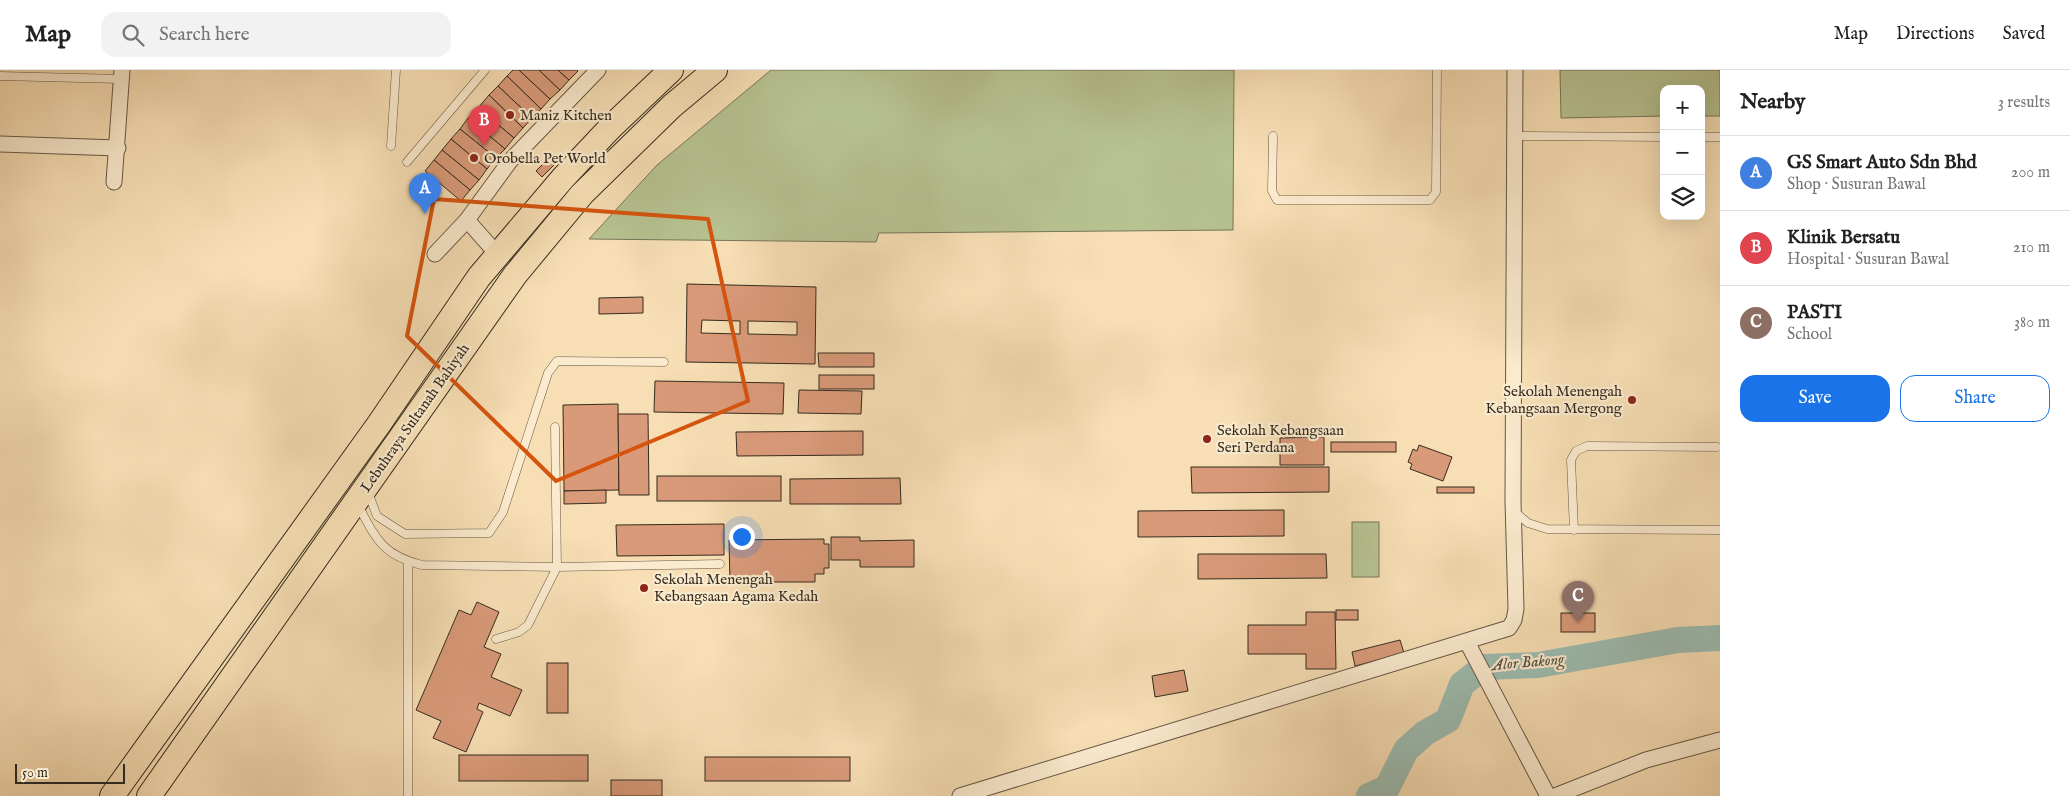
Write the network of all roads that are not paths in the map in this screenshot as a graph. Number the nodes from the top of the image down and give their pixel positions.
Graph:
1 (396, 70) edge
2 (485, 70) edge
3 (598, 70) edge
4 (671, 70) edge
5 (715, 70) edge
6 (1437, 70) edge
7 (1515, 70) edge
8 (121, 74) edge
9 (0, 76) edge
10 (1272, 136) dead end
11 (1516, 136) junction
12 (1660, 137) edge
13 (1705, 137) edge
14 (1720, 137) edge
15 (0, 144) edge
16 (391, 146) dead end
17 (118, 148) junction
18 (406, 162) dead end
19 (114, 182) dead end
20 (466, 220) junction
21 (435, 254) dead end
22 (497, 254) junction
23 (664, 362) dead end
24 (555, 427) dead end
25 (1717, 447) dead end
26 (361, 495) junction
27 (1513, 510) junction
28 (1574, 530) junction
29 (1720, 530) edge
30 (408, 561) junction
31 (720, 564) dead end
32 (557, 567) junction
33 (496, 639) dead end
34 (1467, 642) junction
35 (1720, 740) edge
36 (112, 796) edge
37 (149, 796) edge
38 (408, 796) edge
39 (960, 796) edge
40 (1548, 796) edge
41 (1555, 796) edge

1 - 16 lane
2 - 18 lane
3 - 20 street
4 - 22 main road, Lebuhraya Sultanah Bahiyah
5 - 26 main road, Lebuhraya Sultanah Bahiyah
6 - 10 lane
7 - 11 street
8 - 9 lane
8 - 17 street
11 - 12 lane
11 - 27 street
13 - 14 lane
15 - 17 street
17 - 19 street
20 - 21 street
20 - 22 street
22 - 36 main road, Lebuhraya Sultanah Bahiyah
23 - 26 lane
24 - 32 lane
25 - 28 lane
26 - 30 lane
26 - 37 main road, Lebuhraya Sultanah Bahiyah
27 - 28 lane
27 - 34 street
28 - 29 lane
30 - 32 lane
30 - 38 lane
31 - 32 lane
32 - 33 lane
34 - 39 street
34 - 40 street
35 - 41 street

